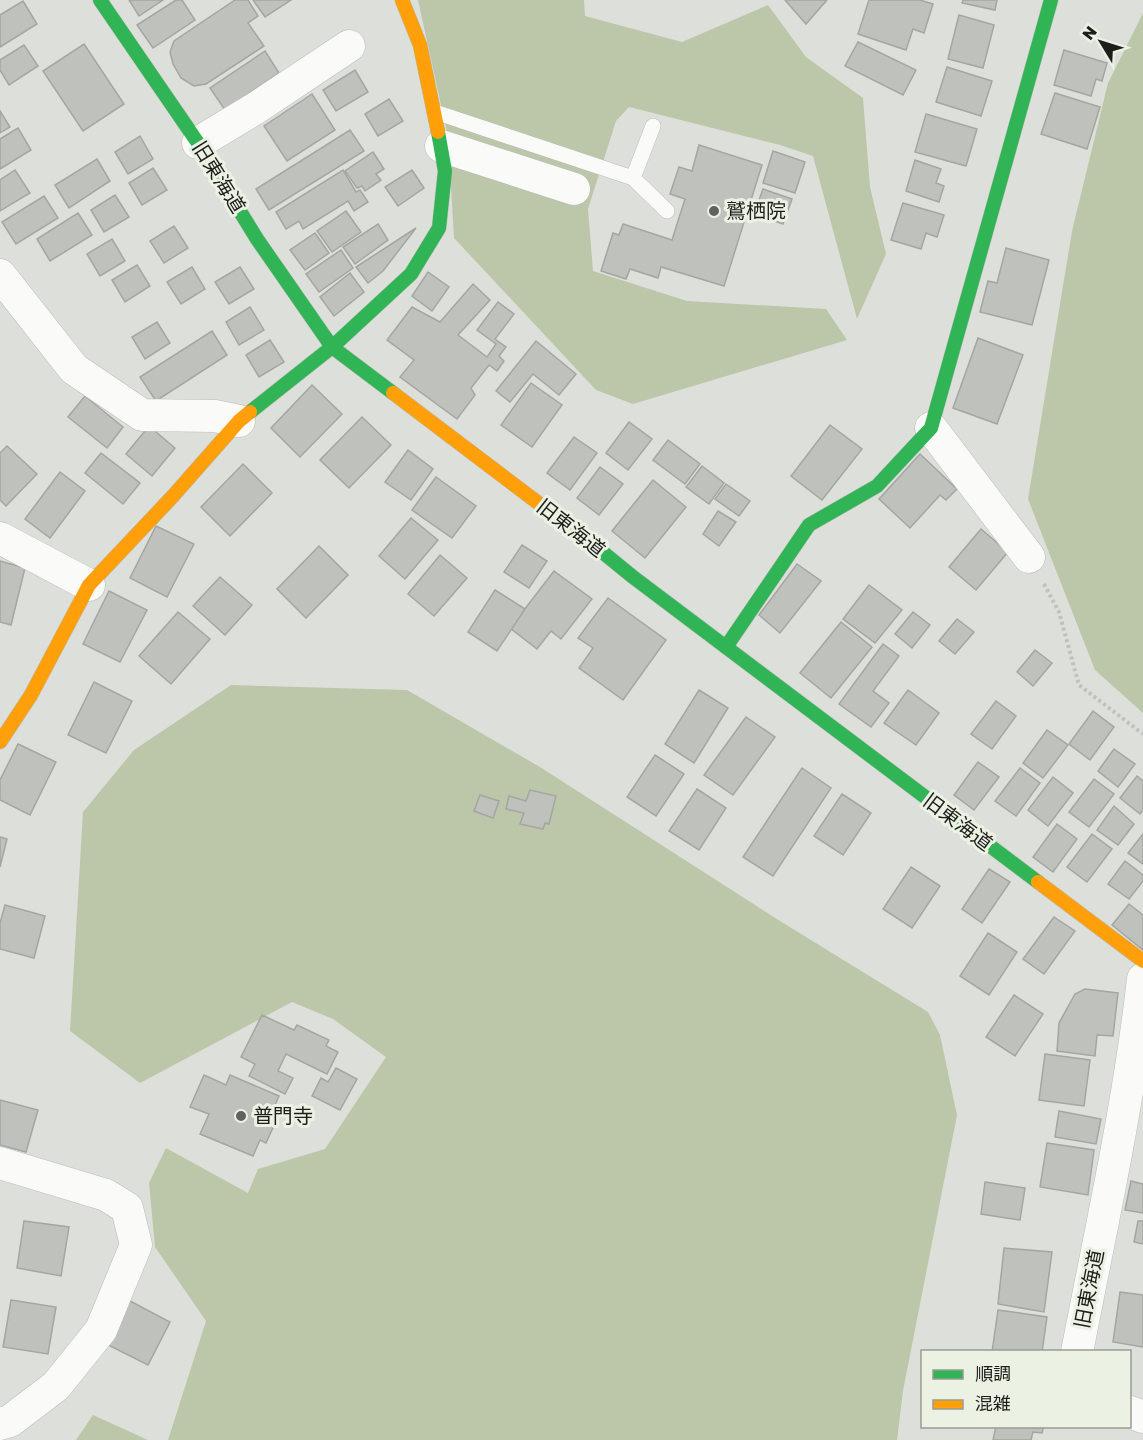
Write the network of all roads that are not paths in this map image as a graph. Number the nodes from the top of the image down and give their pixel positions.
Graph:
1 (100, 0) edge
2 (402, 0) edge
3 (1051, 0) edge
4 (349, 46) dead end
5 (435, 112) junction
6 (653, 126) dead end
7 (198, 143) junction
8 (441, 146) junction
9 (633, 178) junction
10 (574, 189) dead end
11 (667, 211) dead end
12 (0, 275) edge
13 (332, 347) junction
14 (239, 421) junction
15 (931, 428) junction
16 (0, 537) edge
17 (1029, 557) road end
18 (89, 585) junction
19 (726, 647) junction
20 (0, 742) edge
21 (1143, 961) edge
22 (1143, 979) edge
23 (0, 1163) edge
24 (1077, 1350) edge
25 (0, 1424) edge

1 - 7 street, 旧東海道
2 - 5 street
3 - 15 street
4 - 7 street
5 - 8 street
5 - 9 lane
6 - 9 lane
7 - 13 street, 旧東海道
8 - 10 street
8 - 13 street
9 - 11 lane
12 - 14 street
13 - 14 street
13 - 19 street, 旧東海道
14 - 18 street
15 - 17 street
15 - 19 street
16 - 18 street
18 - 20 street
19 - 21 street, 旧東海道
22 - 24 street, 旧東海道
23 - 25 street

